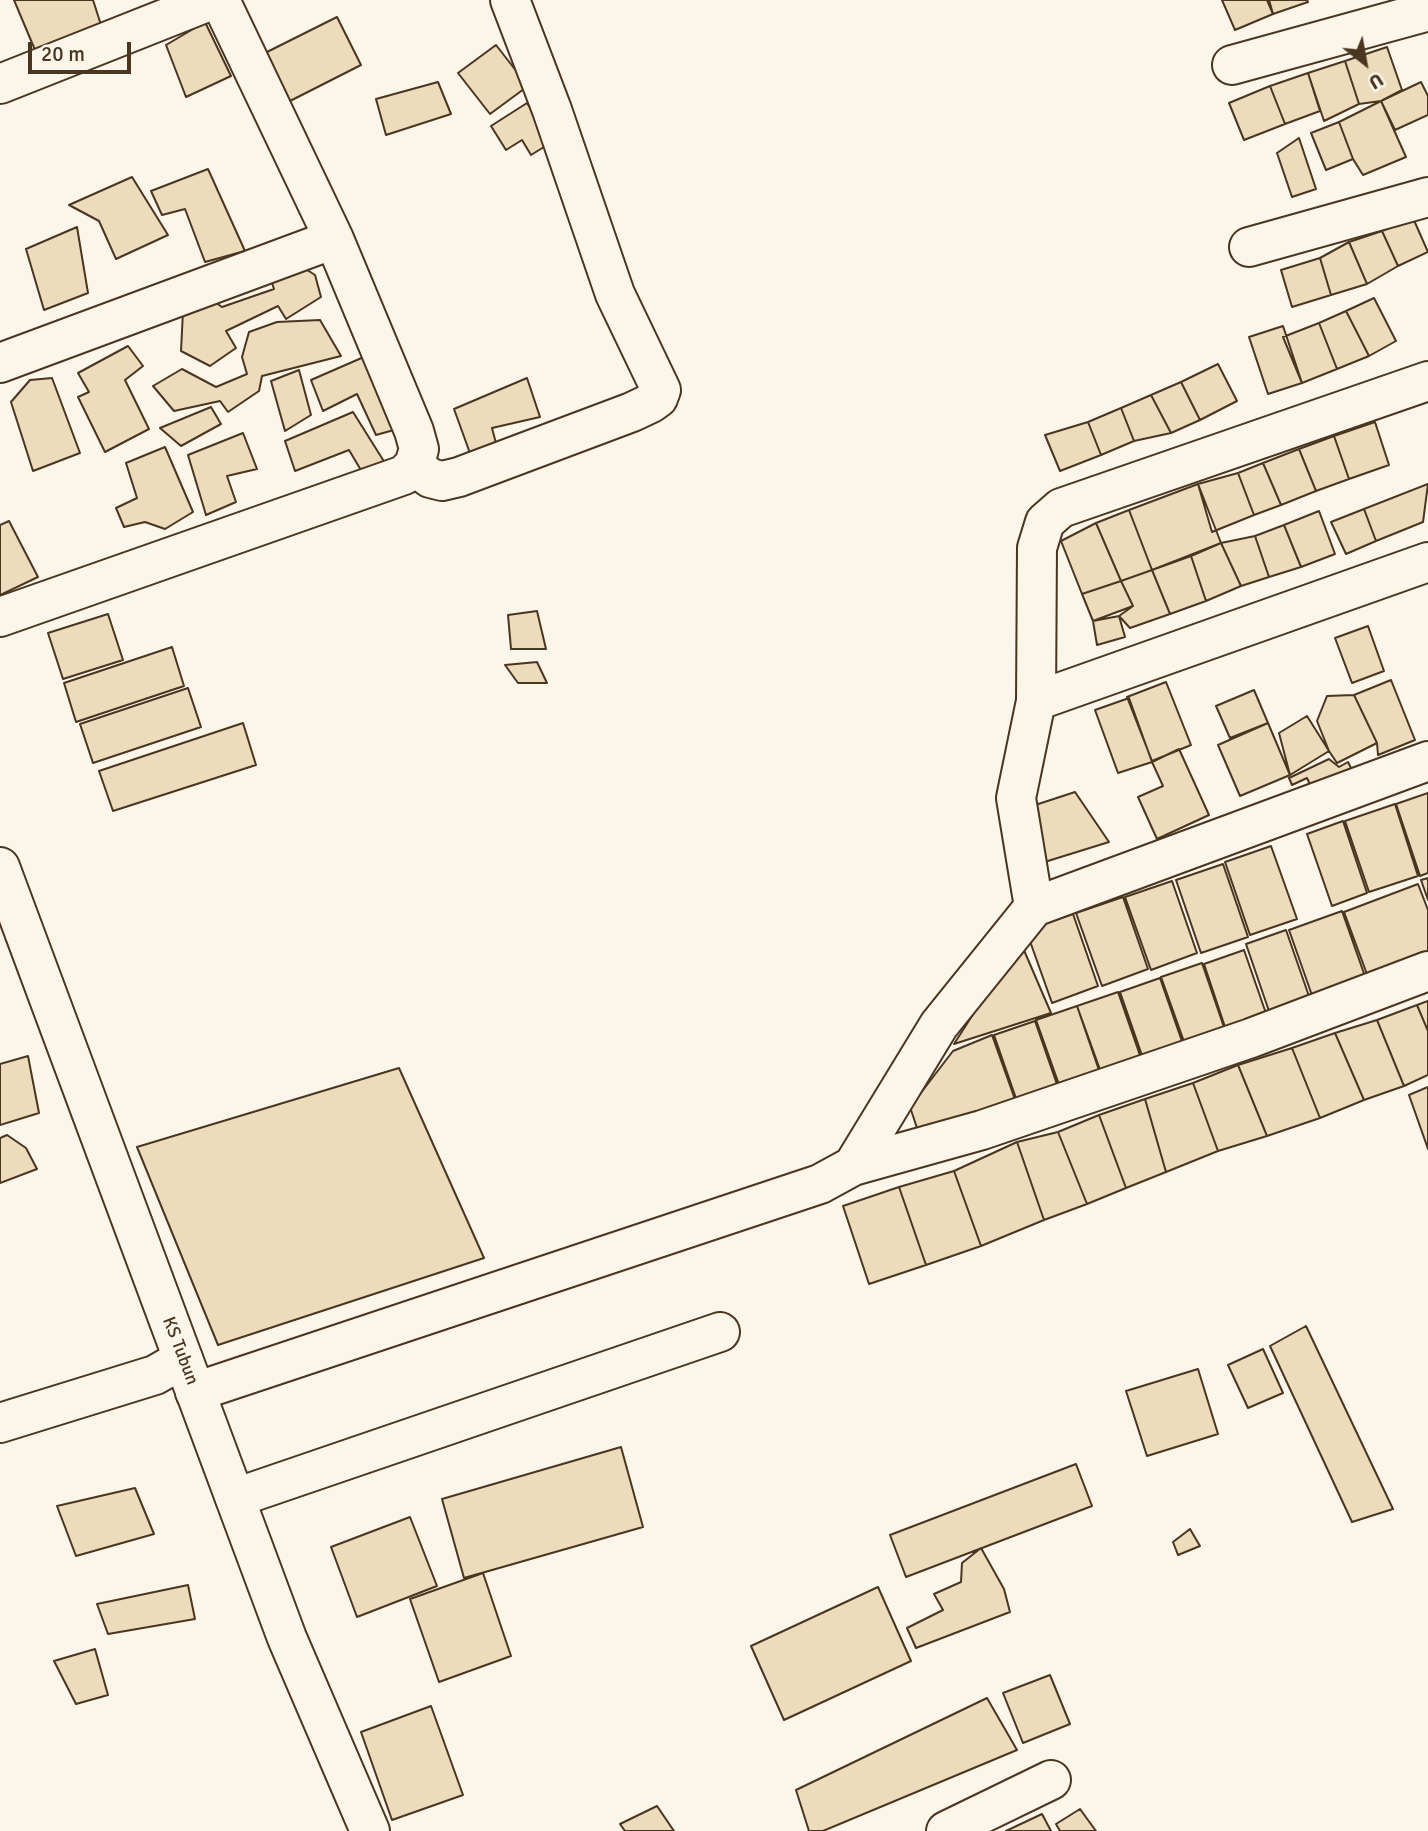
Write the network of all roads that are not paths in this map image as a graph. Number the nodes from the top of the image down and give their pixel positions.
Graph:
1 (212, 0) edge
2 (220, 0) edge
3 (510, 0) edge
4 (1425, 15) edge
5 (1232, 65) dead end
6 (0, 84) edge
7 (1428, 198) edge
8 (334, 239) junction
9 (1249, 247) dead end
10 (0, 363) edge
11 (1428, 381) edge
12 (414, 465) junction
13 (1428, 562) edge
14 (0, 617) edge
15 (1036, 701) junction
16 (1428, 761) edge
17 (0, 867) edge
18 (1034, 907) junction
19 (1428, 971) edge
20 (853, 1166) junction
21 (720, 1332) dead end
22 (189, 1375) junction
23 (0, 1423) edge
24 (235, 1498) junction
25 (1051, 1780) dead end
26 (370, 1831) edge
27 (946, 1831) edge

1 - 6 street
2 - 8 street
3 - 12 street
4 - 5 street
7 - 9 street
8 - 10 street
8 - 12 street
11 - 15 street
12 - 14 street
13 - 15 street
15 - 18 street
16 - 18 street
17 - 22 street, KS Tubun
18 - 20 street
19 - 20 street
20 - 22 street
21 - 24 street
22 - 23 street
22 - 24 street, KS Tubun
24 - 26 street, KS Tubun
25 - 27 street

